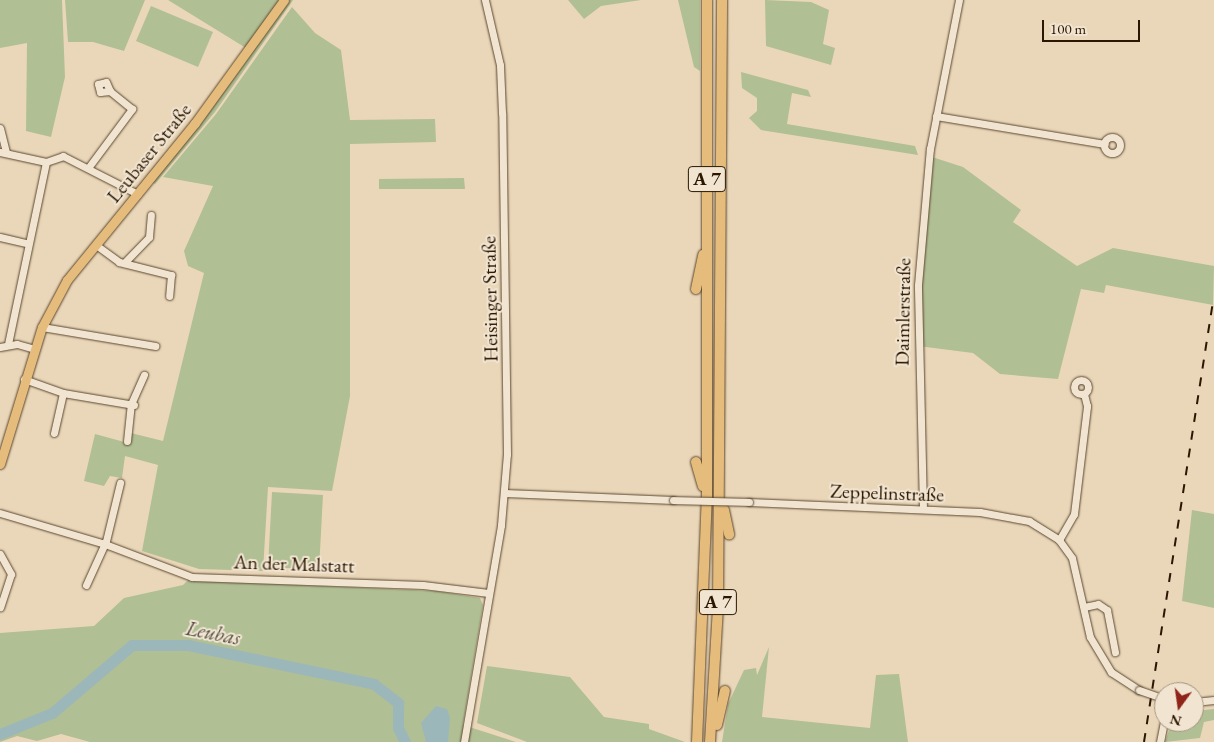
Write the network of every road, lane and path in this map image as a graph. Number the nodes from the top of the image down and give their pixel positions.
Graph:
1 (284, 0) edge
2 (485, 0) edge
3 (707, 0) edge
4 (722, 0) edge
5 (959, 0) edge
6 (110, 91) dead end
7 (936, 116) junction
8 (0, 128) edge
9 (1105, 144) dead end
10 (3, 152) edge
11 (46, 162) junction
12 (88, 168) junction
13 (138, 194) junction
14 (152, 215) dead end
15 (708, 235) junction
16 (0, 237) edge
17 (27, 243) junction
18 (96, 245) junction
19 (124, 263) junction
20 (696, 289) dead end
21 (169, 296) dead end
22 (42, 327) junction
23 (8, 344) junction
24 (155, 346) dead end
25 (0, 347) edge
26 (34, 349) junction
27 (144, 375) dead end
28 (24, 380) junction
29 (63, 393) junction
30 (1084, 394) dead end
31 (133, 404) junction
32 (54, 432) dead end
33 (127, 441) dead end
34 (696, 462) dead end
35 (720, 462) junction
36 (0, 464) edge
37 (120, 483) dead end
38 (505, 494) junction
39 (707, 497) junction
40 (923, 510) junction
41 (0, 513) edge
42 (729, 534) dead end
43 (1059, 540) junction
44 (105, 544) junction
45 (0, 554) edge
46 (86, 585) dead end
47 (489, 596) junction
48 (0, 607) edge
49 (1084, 607) junction
50 (1115, 652) dead end
51 (725, 691) dead end
52 (1154, 695) edge
53 (464, 742) edge
54 (697, 742) edge
55 (710, 742) edge

1 - 13 main road, Leubaser Straße
2 - 38 street, Heisinger Straße
3 - 15 highway, A 7
4 - 35 highway, A 7
5 - 7 street, Daimlerstraße
6 - 12 street
7 - 9 street
7 - 40 street, Daimlerstraße
8 - 10 street
10 - 11 street
11 - 12 street
11 - 17 street
12 - 13 street
13 - 18 main road, Leubaser Straße
14 - 19 street
15 - 20 highway
15 - 39 highway, A 7
16 - 17 street
17 - 23 street
18 - 19 street
18 - 22 main road, Leubaser Straße
19 - 21 street
22 - 24 street
22 - 26 main road, Leubaser Straße
23 - 25 street
23 - 26 street
26 - 28 main road, Leubaser Straße
27 - 31 street
28 - 29 street
28 - 36 main road, Leubaser Straße
29 - 31 street
29 - 32 street
30 - 43 street
31 - 33 street
34 - 39 highway
35 - 42 highway
35 - 55 highway, A 7
37 - 44 street
38 - 40 street, Zeppelinstraße, bridge
38 - 47 street, Heisinger Straße
39 - 54 highway, A 7
40 - 43 street, Zeppelinstraße
41 - 44 street, An der Malstatt
43 - 49 street, Zeppelinstraße
44 - 46 street
44 - 47 street, An der Malstatt
45 - 48 street
47 - 53 street, Heisinger Straße
49 - 50 street
49 - 52 street, Zeppelinstraße, bridge
51 - 55 highway

